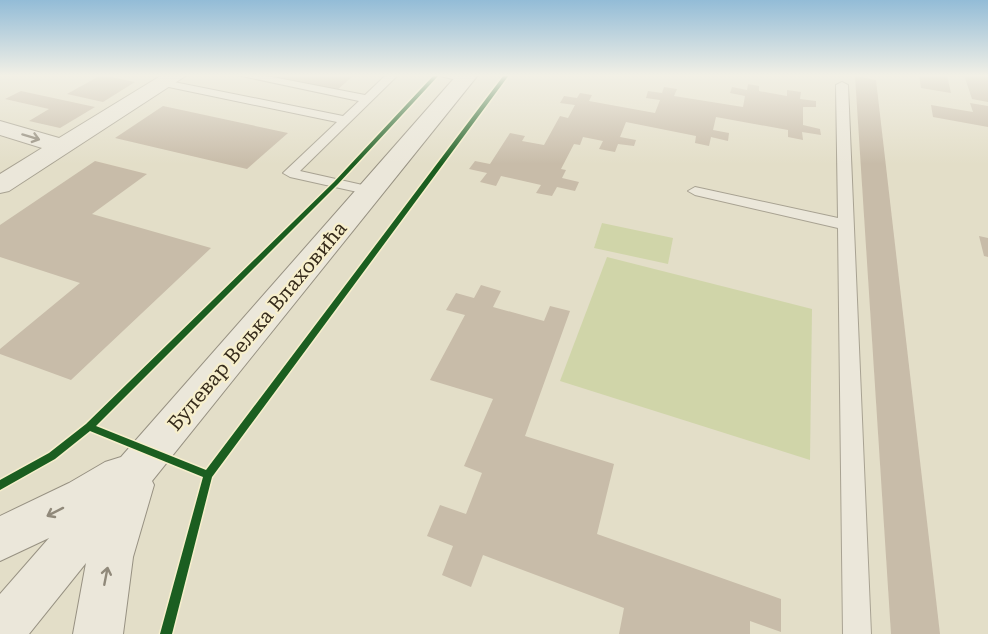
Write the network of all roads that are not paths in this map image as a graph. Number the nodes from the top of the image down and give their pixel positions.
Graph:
1 (129, 105) edge
2 (280, 105) edge
3 (362, 105) edge
4 (443, 105) edge
5 (843, 105) edge
6 (346, 120) junction
7 (0, 128) edge
8 (62, 147) junction
9 (0, 185) edge
10 (371, 191) junction
11 (695, 191) dead end
12 (846, 225) junction
13 (142, 463) junction
14 (0, 539) edge
15 (0, 631) edge
16 (98, 634) edge
17 (857, 634) edge

1 - 8 main road
2 - 6 lane
3 - 6 lane
4 - 10 main road, Булевар Вељка Влаховића
5 - 12 lane
6 - 10 lane
7 -> 8 main road
8 - 9 main road
10 - 13 main road, Булевар Вељка Влаховића
11 - 12 lane
12 - 17 lane
13 -> 14 main road
13 - 15 main road, Булевар Вељка Влаховића
16 -> 13 main road

